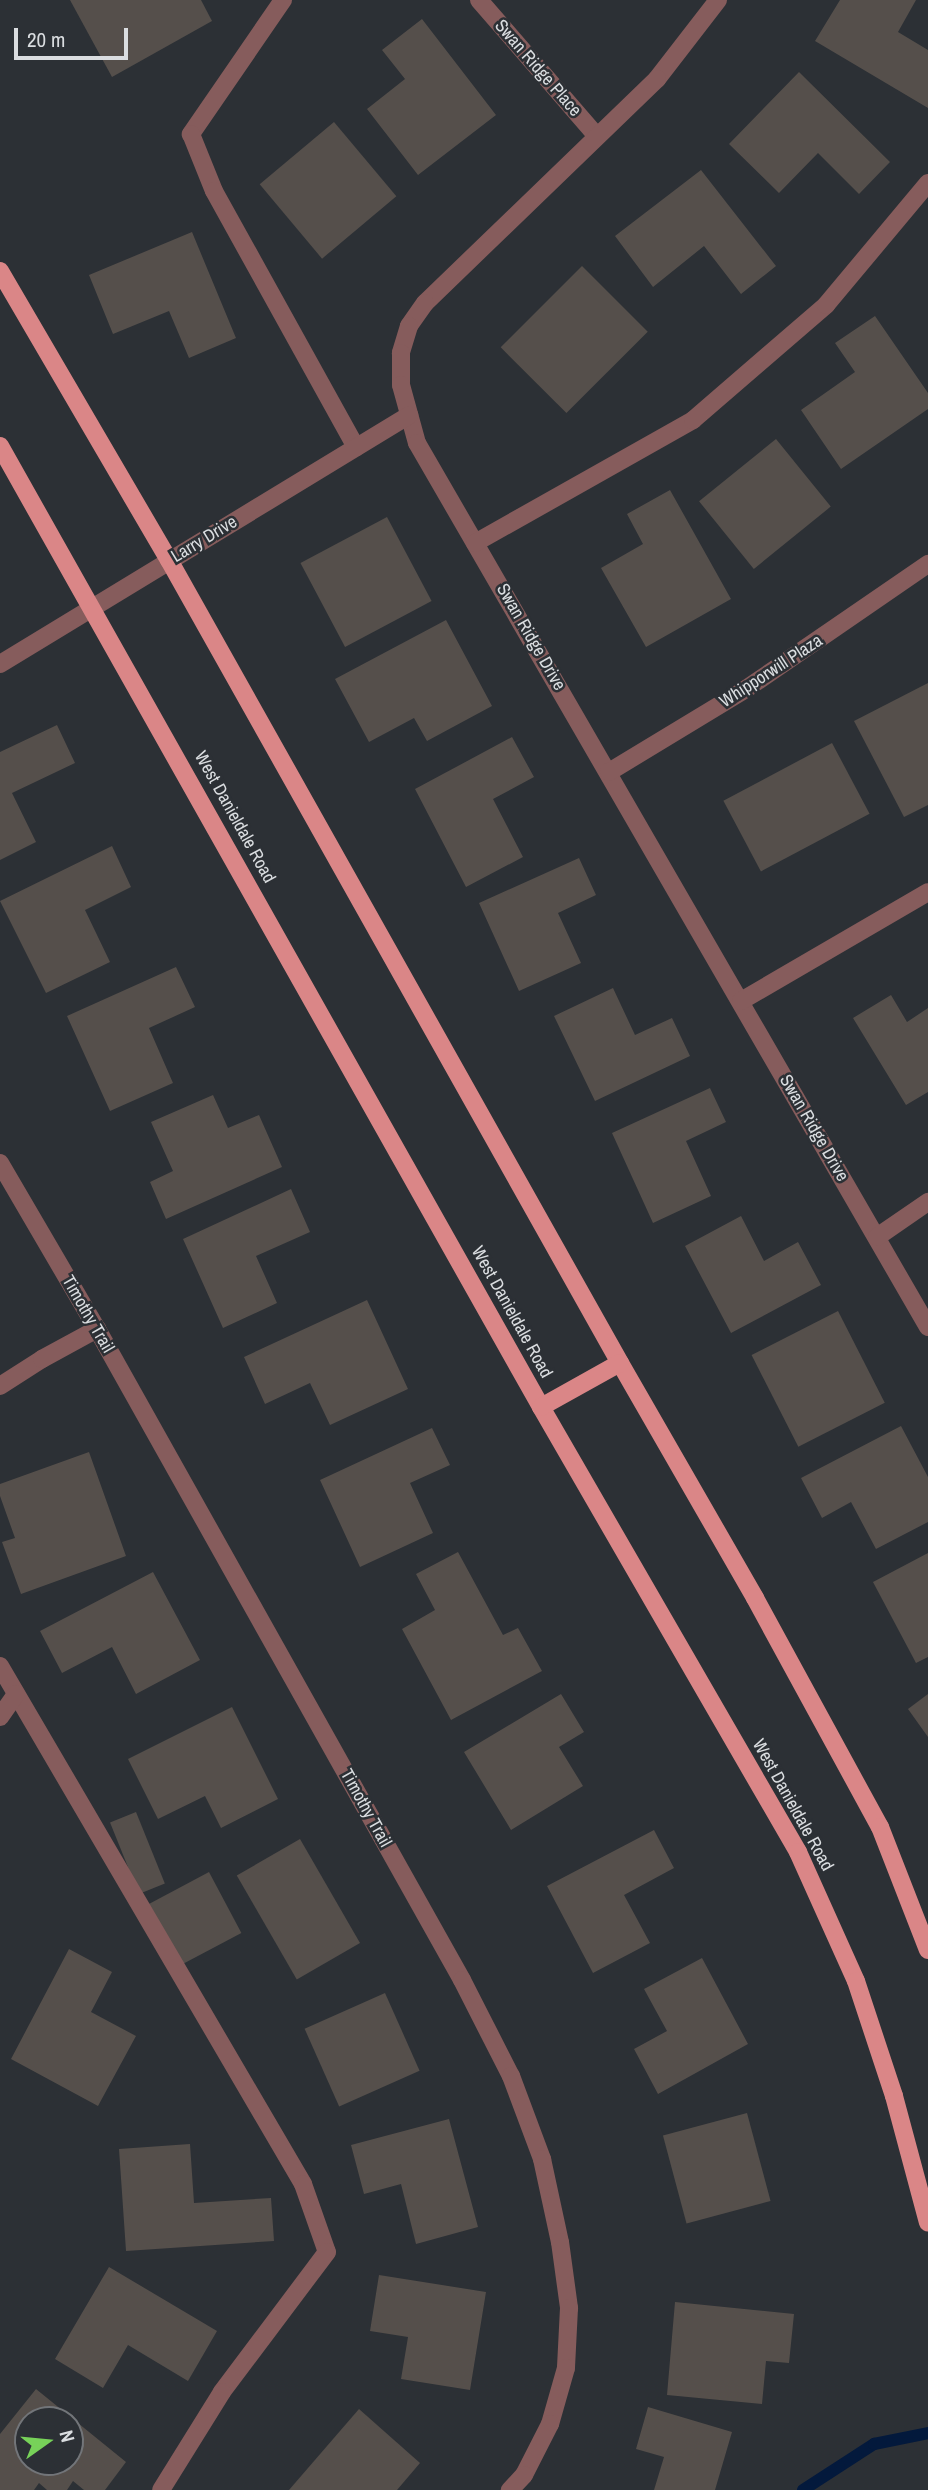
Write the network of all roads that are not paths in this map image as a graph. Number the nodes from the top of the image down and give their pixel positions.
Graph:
1 (283, 0) edge
2 (479, 0) edge
3 (718, 0) edge
4 (597, 136) junction
5 (928, 183) edge
6 (0, 271) edge
7 (410, 415) junction
8 (0, 446) edge
9 (356, 447) junction
10 (475, 543) junction
11 (169, 560) junction
12 (928, 564) edge
13 (93, 606) junction
14 (0, 664) edge
15 (609, 772) junction
16 (928, 892) edge
17 (741, 1001) junction
18 (0, 1163) edge
19 (928, 1202) edge
20 (877, 1237) junction
21 (928, 1327) edge
22 (97, 1329) junction
23 (620, 1363) junction
24 (0, 1387) edge
25 (541, 1407) junction
26 (0, 1666) edge
27 (16, 1694) junction
28 (0, 1717) edge
29 (928, 1950) edge
30 (928, 2223) edge
31 (160, 2490) edge
32 (510, 2490) edge

1 - 9 street
2 - 4 street, Swan Ridge Place
3 - 4 street, Swan Ridge Drive
4 - 7 street, Swan Ridge Drive
5 - 10 street
6 - 11 main road
7 - 9 street, Larry Drive
7 - 10 street, Swan Ridge Drive
8 - 13 main road, West Danieldale Road
9 - 11 street, Larry Drive
10 - 15 street, Swan Ridge Drive
11 - 13 street, Larry Drive
11 - 23 main road
12 - 15 street, Whipporwill Plaza
13 - 14 street, Larry Drive
13 - 25 main road, West Danieldale Road
15 - 17 street, Swan Ridge Drive
16 - 17 street
17 - 20 street, Swan Ridge Drive
18 - 22 street, Timothy Trail
19 - 20 street
20 - 21 street, Swan Ridge Drive
22 - 24 street
22 - 32 street, Timothy Trail
23 - 25 main road
23 - 29 main road
25 - 30 main road, West Danieldale Road
26 - 27 street
27 - 28 street
27 - 31 street

